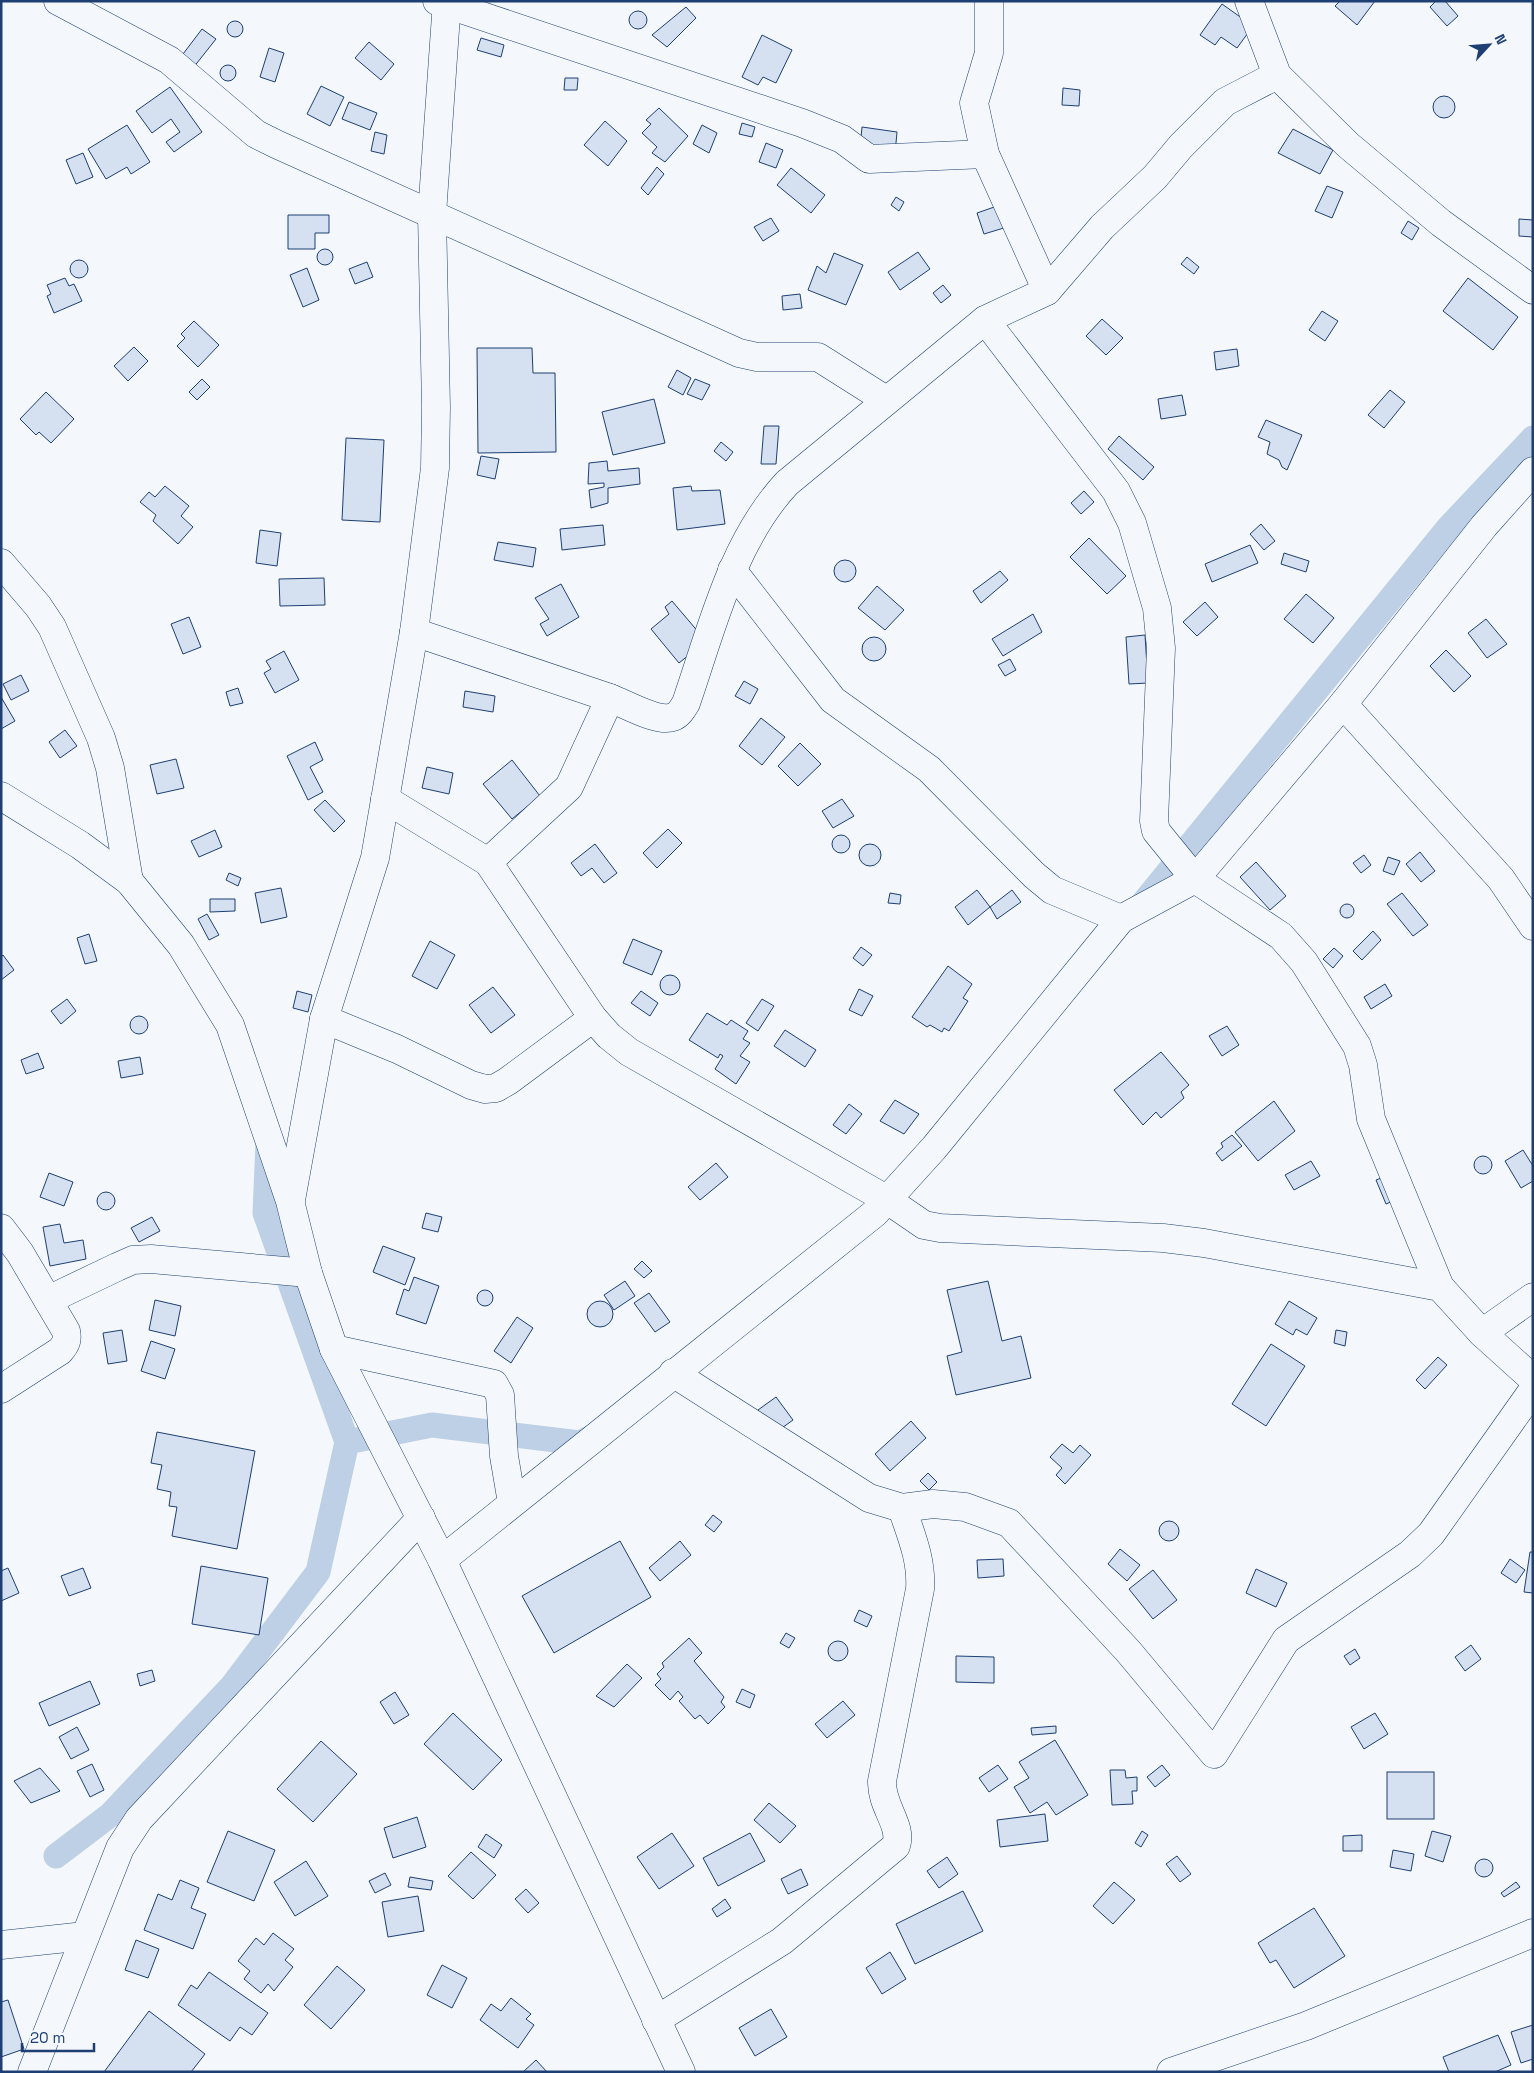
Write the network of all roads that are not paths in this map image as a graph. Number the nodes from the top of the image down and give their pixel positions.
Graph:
1 (58, 1) edge
2 (989, 1) edge
3 (1249, 1) edge
4 (444, 2) edge
5 (1276, 75) junction
6 (985, 154) junction
7 (432, 214) junction
8 (1533, 290) edge
9 (1047, 291) junction
10 (985, 320) junction
11 (886, 400) junction
12 (1533, 471) edge
13 (1, 563) edge
14 (732, 570) junction
15 (414, 632) junction
16 (610, 698) junction
17 (1343, 704) junction
18 (1, 796) edge
19 (385, 799) junction
20 (488, 862) junction
21 (1195, 879) junction
22 (129, 880) junction
23 (1121, 919) junction
24 (1533, 926) edge
25 (593, 1018) junction
26 (324, 1019) junction
27 (886, 1199) junction
28 (290, 1201) junction
29 (1, 1228) edge
30 (308, 1273) junction
31 (1440, 1286) junction
32 (1533, 1297) edge
33 (48, 1300) junction
34 (1482, 1332) junction
35 (334, 1349) junction
36 (674, 1373) junction
37 (1533, 1379) edge
38 (1, 1389) edge
39 (1533, 1390) edge
40 (512, 1503) junction
41 (902, 1508) junction
42 (420, 1518) junction
43 (442, 1560) junction
44 (1533, 1933) edge
45 (85, 1936) junction
46 (1, 1946) edge
47 (656, 2020) junction
48 (680, 2071) edge
49 (32, 2072) edge
50 (1172, 2072) edge

1 - 7 street
2 - 6 street
3 - 5 street
4 - 6 street
4 - 7 street
5 - 8 street
5 - 9 street
6 - 9 street
7 - 11 street
7 - 15 street
9 - 10 street
10 - 11 street
10 - 21 street
11 - 14 street
12 - 17 street
13 - 22 street
14 - 16 street
14 - 23 street
15 - 16 street
15 - 19 street
16 - 20 street
17 - 21 street
17 - 24 street
18 - 22 street
19 - 20 street
19 - 26 street
20 - 25 street
21 - 23 street
21 - 31 street
22 - 28 street
23 - 27 street
25 - 26 street
25 - 27 street
26 - 28 street
27 - 31 street
27 - 36 street
28 - 30 street
29 - 33 street
30 - 33 street
30 - 35 street
31 - 34 street
32 - 34 street
33 - 38 street
34 - 37 street
35 - 40 street
35 - 42 street
36 - 40 street
36 - 41 street
39 - 41 street
40 - 43 street
41 - 47 street
42 - 43 street
42 - 45 street
43 - 47 street
44 - 50 street
45 - 46 street
45 - 49 street
47 - 48 street

